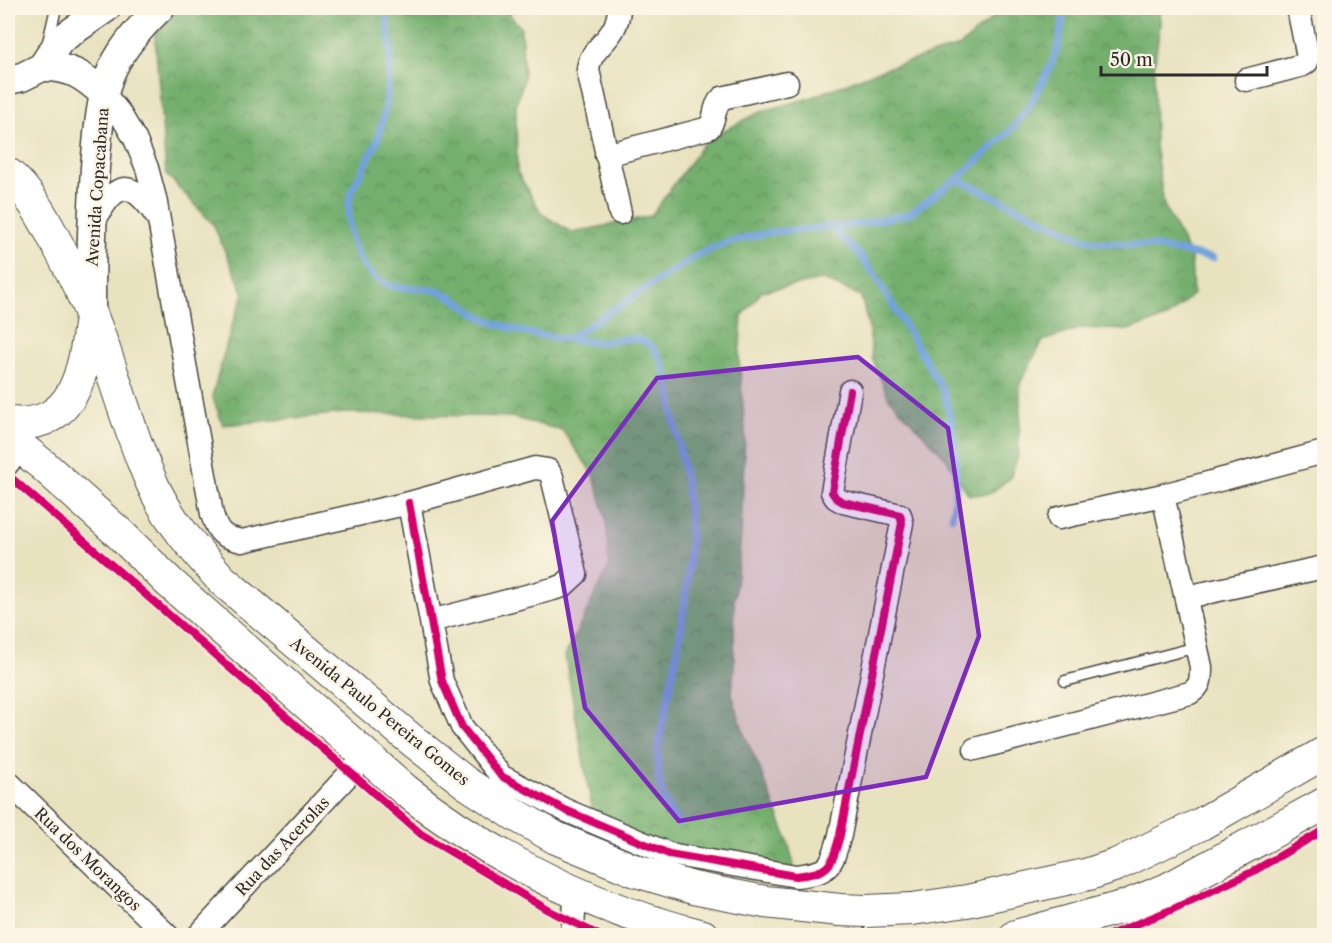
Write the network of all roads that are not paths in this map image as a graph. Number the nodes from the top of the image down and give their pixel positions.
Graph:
1 (56, 8) edge
2 (105, 8) edge
3 (160, 8) edge
4 (619, 8) edge
5 (1298, 8) edge
6 (42, 67) junction
7 (8, 80) edge
8 (1246, 80) dead end
9 (787, 83) dead end
10 (104, 94) junction
11 (606, 155) junction
12 (8, 174) edge
13 (620, 213) dead end
14 (160, 223) junction
15 (91, 227) junction
16 (91, 314) junction
17 (850, 391) dead end
18 (8, 423) edge
19 (1324, 452) edge
20 (13, 454) edge
21 (1163, 495) junction
22 (409, 503) junction
23 (1059, 518) dead end
24 (1324, 567) edge
25 (1186, 597) junction
26 (431, 621) junction
27 (1197, 647) junction
28 (1065, 681) dead end
29 (975, 749) dead end
30 (1324, 753) edge
31 (366, 756) junction
32 (8, 782) edge
33 (1324, 804) edge
34 (576, 892) junction
35 (168, 936) edge
36 (198, 936) edge
37 (572, 936) edge
38 (703, 936) edge
39 (1016, 936) edge

1 - 6 lane
2 - 6 street
3 - 10 street, Avenida Copacabana
4 - 11 street
5 - 8 street
6 - 7 street
6 - 10 street
9 - 11 street
10 - 14 street
10 - 15 street, Avenida Copacabana
11 - 13 street
12 - 16 main road, Avenida Paulo Pereira Gomes
14 - 15 street
14 - 22 street
15 - 16 street, Avenida Copacabana
16 - 18 main road
16 - 30 main road, Avenida Paulo Pereira Gomes
17 - 26 street
19 - 21 street
20 - 31 main road
21 - 23 street
21 - 25 street
22 - 26 street
22 - 26 street
24 - 25 street
25 - 27 street
27 - 28 lane
27 - 29 street
31 - 34 main road
31 - 36 street, Rua das Acerolas
32 - 35 street, Rua dos Morangos
33 - 39 main road
34 - 37 street
34 - 38 main road

